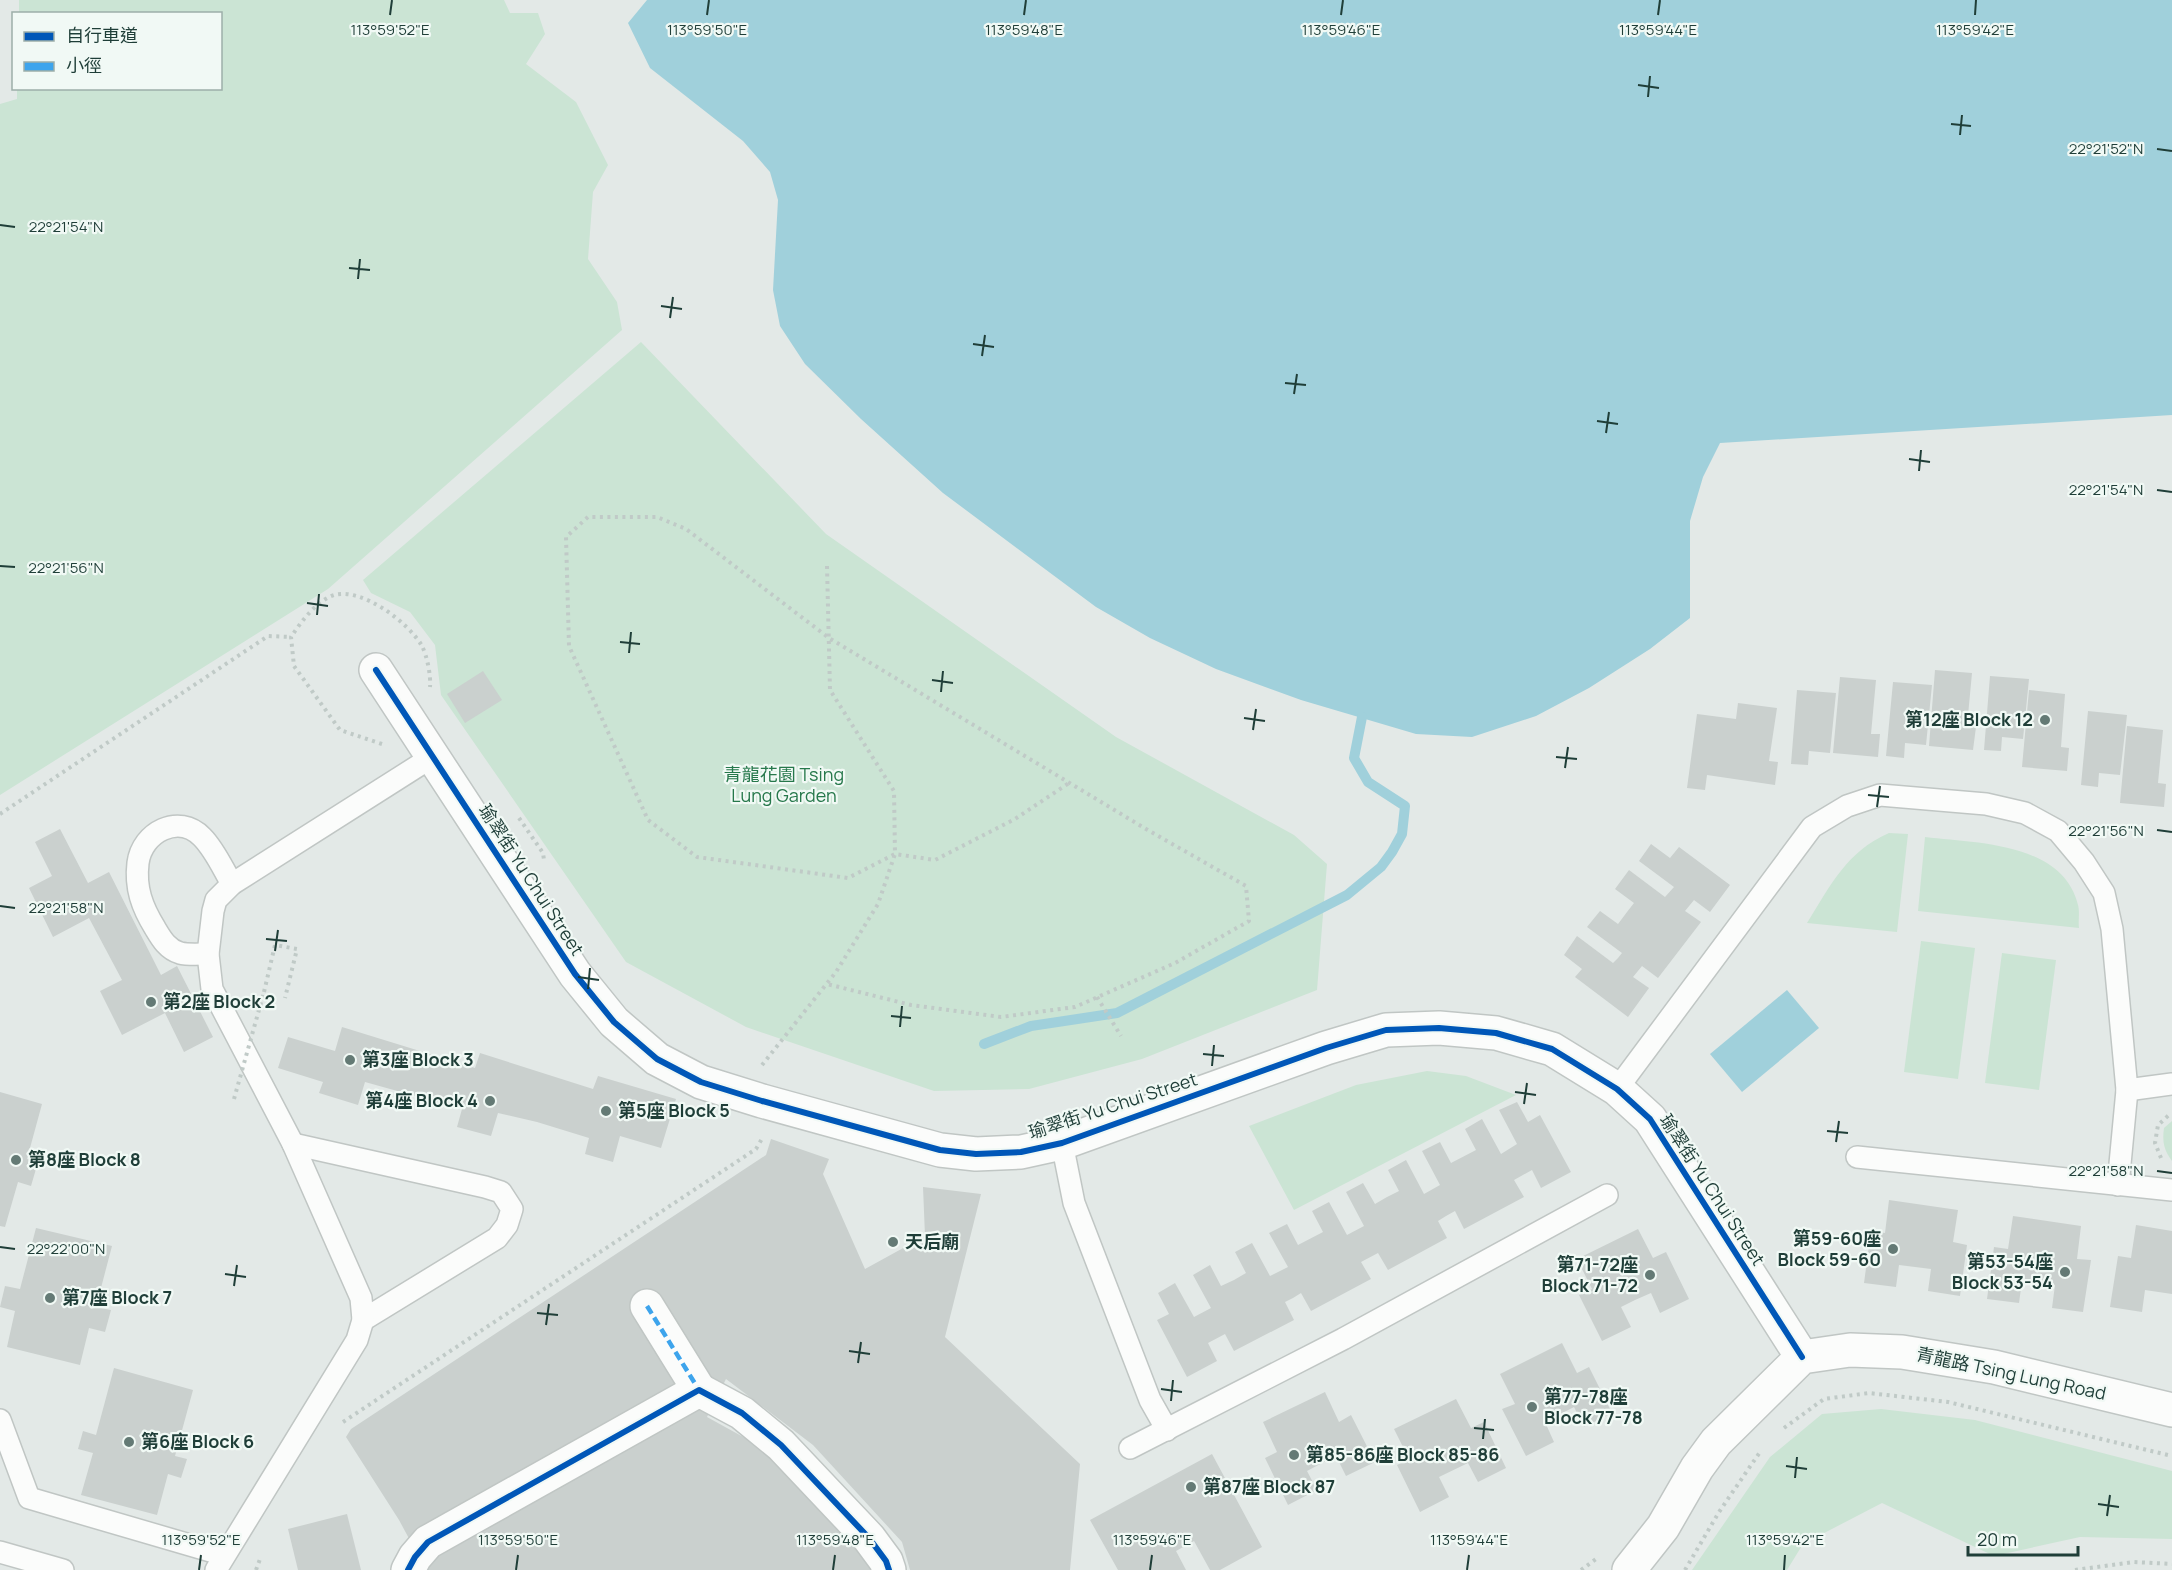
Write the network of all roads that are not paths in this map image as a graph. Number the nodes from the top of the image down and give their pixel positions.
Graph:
1 (376, 670) dead end
2 (432, 758) junction
3 (232, 884) junction
4 (208, 954) junction
5 (2172, 1084) edge
6 (1617, 1089) junction
7 (2127, 1090) junction
8 (1062, 1143) junction
9 (293, 1144) junction
10 (1857, 1157) dead end
11 (2118, 1185) junction
12 (2172, 1190) edge
13 (1607, 1195) dead end
14 (647, 1306) dead end
15 (363, 1320) junction
16 (1802, 1357) junction
17 (699, 1390) junction
18 (2172, 1410) edge
19 (0, 1420) edge
20 (1167, 1430) junction
21 (1130, 1448) dead end
22 (0, 1552) edge
23 (220, 1562) edge
24 (63, 1570) edge
25 (408, 1570) edge
26 (889, 1570) edge
27 (1629, 1570) edge

1 - 2 street, 瑜翠街 Yu Chui Street
2 - 3 lane
2 - 8 street, 瑜翠街 Yu Chui Street
3 - 4 lane
3 - 4 lane
4 - 9 lane
5 - 7 lane
6 - 7 lane
6 - 8 street, 瑜翠街 Yu Chui Street
6 - 16 street, 瑜翠街 Yu Chui Street
7 - 11 lane
8 - 20 lane
9 - 15 lane
9 - 15 lane
10 - 11 lane
11 - 12 lane
13 - 20 lane
14 - 17 street
15 - 23 lane
16 - 18 street, 青龍路 Tsing Lung Road
16 - 27 street
17 - 25 street
17 - 26 street
19 - 23 lane
20 - 21 lane
22 - 24 lane

